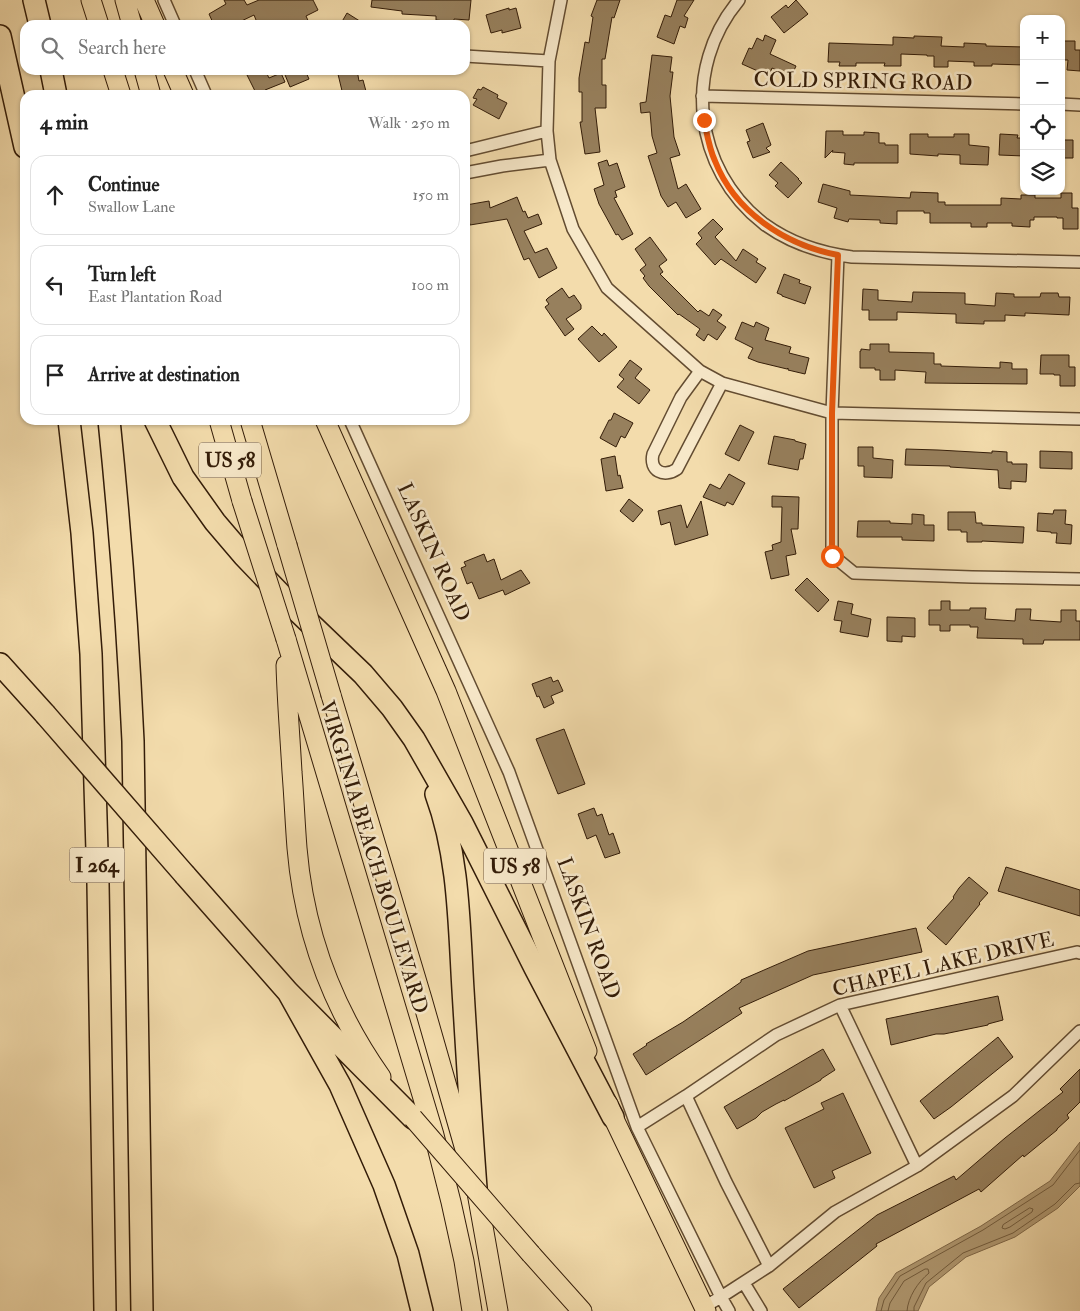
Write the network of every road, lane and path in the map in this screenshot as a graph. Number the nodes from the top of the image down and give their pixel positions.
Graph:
1 (34, 0) edge
2 (91, 0) edge
3 (125, 0) edge
4 (144, 0) edge
5 (164, 0) edge
6 (561, 0) edge
7 (740, 0) edge
8 (39, 20) edge
9 (97, 20) edge
10 (131, 20) edge
11 (152, 20) edge
12 (173, 20) edge
13 (0, 36) edge
14 (470, 56) edge
15 (549, 61) junction
16 (114, 75) edge
17 (145, 75) edge
18 (175, 75) edge
19 (197, 75) edge
20 (119, 90) edge
21 (150, 90) edge
22 (182, 90) edge
23 (204, 90) edge
24 (702, 96) junction
25 (1020, 104) edge
26 (1065, 104) edge
27 (1080, 105) edge
28 (20, 124) edge
29 (547, 131) junction
30 (470, 150) edge
31 (550, 160) junction
32 (470, 172) edge
33 (838, 255) junction
34 (1080, 262) edge
35 (700, 371) junction
36 (722, 383) junction
37 (832, 413) junction
38 (1080, 419) edge
39 (70, 425) edge
40 (109, 425) edge
41 (157, 425) edge
42 (220, 425) edge
43 (251, 425) edge
44 (327, 425) edge
45 (352, 425) edge
46 (1080, 579) edge
47 (286, 639) junction
48 (0, 664) edge
49 (414, 739) junction
50 (1080, 953) edge
51 (288, 992) junction
52 (840, 1005) junction
53 (1080, 1031) edge
54 (686, 1096) junction
55 (613, 1117) junction
56 (413, 1118) junction
57 (637, 1127) junction
58 (917, 1166) junction
59 (476, 1188) junction
60 (769, 1266) junction
61 (744, 1283) junction
62 (721, 1297) junction
63 (705, 1309) edge
64 (104, 1311) edge
65 (142, 1311) edge
66 (422, 1311) edge
67 (472, 1311) edge
68 (498, 1311) edge
69 (582, 1311) edge
70 (729, 1311) edge
71 (760, 1311) edge

1 - 8 highway
2 - 9 main road
3 - 10 main road
4 - 11 main road
5 - 12 street
6 - 15 street
7 - 24 street
13 - 28 highway
14 - 15 street
15 - 29 street
16 - 20 main road
17 - 21 main road
18 - 22 main road
19 - 23 street
24 - 25 street, COLD SPRING ROAD
24 - 33 street
26 - 27 street
29 - 30 street
29 - 31 street
31 - 32 street
31 - 35 street
33 - 34 street
33 - 37 street
35 - 36 street
35 - 36 street
36 - 37 street
37 - 38 street
37 - 46 street
39 - 64 highway, I 264
40 - 65 highway, I 264
41 - 49 highway
42 - 47 main road, VIRGINIA BEACH BOULEVARD / US 58, bridge
43 - 59 main road, VIRGINIA BEACH BOULEVARD, bridge
44 - 55 main road, US 58
45 - 57 street, LASKIN ROAD
47 - 56 main road, US 58
47 - 67 main road, VIRGINIA BEACH BOULEVARD
48 - 51 highway, bridge
49 - 55 highway
49 - 59 highway
50 - 52 street, CHAPEL LAKE DRIVE
51 - 56 highway
51 - 66 highway
52 - 54 street, CHAPEL LAKE DRIVE
52 - 58 street
53 - 58 street
54 - 57 street, CHAPEL LAKE DRIVE
54 - 60 street
55 - 63 main road, US 58
56 - 69 main road, US 58, bridge
57 - 62 street, LASKIN ROAD
58 - 60 street
59 - 68 main road, VIRGINIA BEACH BOULEVARD
60 - 61 street
61 - 62 street
61 - 71 street
62 - 63 street
62 - 70 street, LASKIN ROAD

